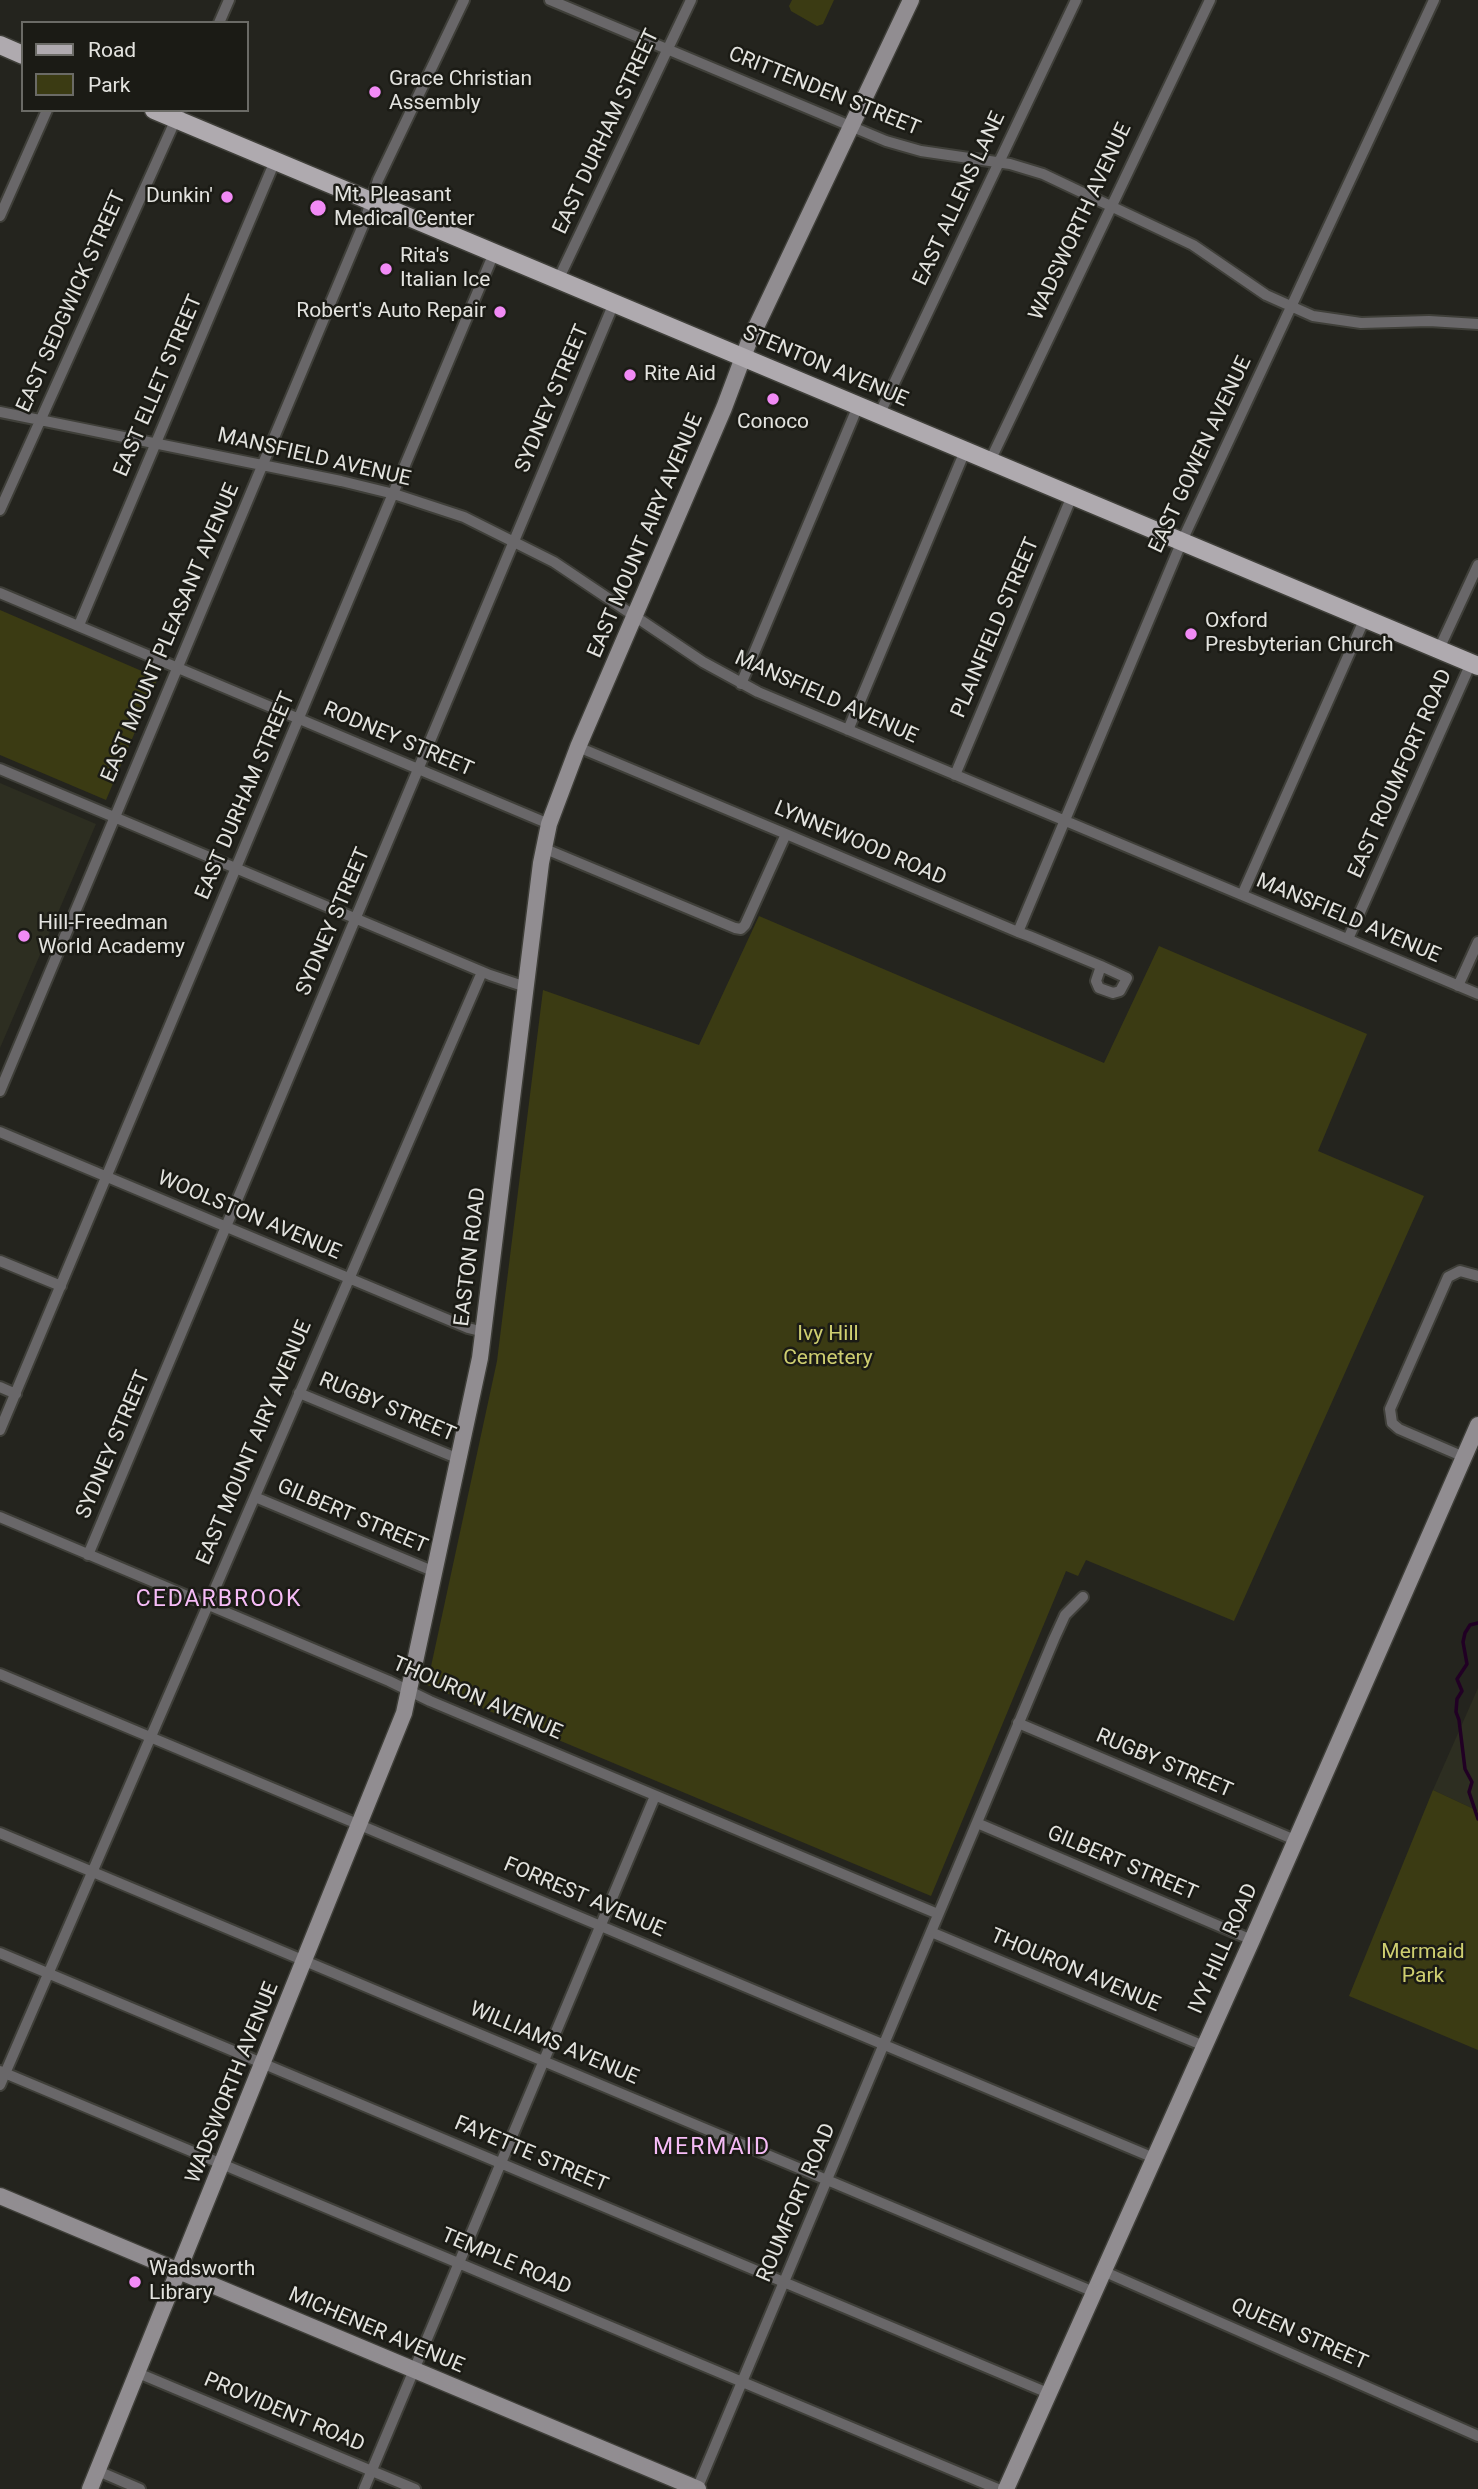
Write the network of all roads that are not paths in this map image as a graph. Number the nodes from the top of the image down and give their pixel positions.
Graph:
1 (229, 0) edge
2 (464, 0) edge
3 (550, 0) edge
4 (691, 0) edge
5 (911, 0) edge
6 (1076, 0) edge
7 (1210, 0) edge
8 (1434, 0) edge
9 (220, 21) edge
10 (0, 45) edge
11 (668, 49) junction
12 (21, 54) edge
13 (46, 112) edge
14 (178, 115) edge
15 (851, 126) junction
16 (275, 161) junction
17 (999, 162) junction
18 (371, 202) junction
19 (1112, 206) junction
20 (0, 215) edge
21 (494, 253) junction
22 (558, 280) junction
23 (614, 303) junction
24 (1291, 307) junction
25 (1478, 324) edge
26 (743, 357) junction
27 (858, 406) junction
28 (0, 412) edge
29 (879, 415) junction
30 (40, 421) junction
31 (156, 443) junction
32 (965, 451) junction
33 (990, 461) junction
34 (263, 465) junction
35 (394, 494) junction
36 (1072, 496) junction
37 (0, 510) edge
38 (515, 541) junction
39 (1182, 541) junction
40 (1478, 565) edge
41 (0, 593) edge
42 (635, 615) junction
43 (1365, 618) junction
44 (79, 625) junction
45 (1438, 649) junction
46 (1475, 664) edge
47 (178, 667) junction
48 (741, 684) junction
49 (299, 719) junction
50 (848, 730) junction
51 (578, 747) junction
52 (0, 769) edge
53 (419, 769) junction
54 (955, 775) junction
55 (115, 817) junction
56 (1064, 820) junction
57 (549, 824) junction
58 (786, 834) junction
59 (543, 848) junction
60 (236, 869) junction
61 (1242, 895) junction
62 (356, 919) junction
63 (1018, 932) junction
64 (1348, 939) junction
65 (1478, 942) edge
66 (1101, 966) junction
67 (482, 972) junction
68 (1458, 986) junction
69 (526, 987) junction
70 (1478, 994) edge
71 (0, 1091) edge
72 (0, 1132) edge
73 (107, 1177) junction
74 (226, 1227) junction
75 (0, 1261) edge
76 (1478, 1276) edge
77 (349, 1279) junction
78 (61, 1286) junction
79 (484, 1332) junction
80 (0, 1387) edge
81 (299, 1393) junction
82 (16, 1394) junction
83 (1478, 1425) edge
84 (0, 1430) edge
85 (1464, 1457) junction
86 (459, 1459) junction
87 (255, 1497) junction
88 (0, 1517) edge
89 (88, 1555) junction
90 (435, 1572) junction
91 (1083, 1597) dead end
92 (208, 1605) junction
93 (0, 1674) edge
94 (409, 1691) junction
95 (1018, 1723) junction
96 (150, 1737) junction
97 (655, 1796) junction
98 (976, 1824) junction
99 (360, 1825) junction
100 (0, 1833) edge
101 (1295, 1840) junction
102 (92, 1871) junction
103 (938, 1914) junction
104 (601, 1926) junction
105 (931, 1932) junction
106 (1252, 1940) junction
107 (0, 1953) edge
108 (305, 1961) junction
109 (48, 1973) junction
110 (883, 2045) junction
111 (1204, 2046) junction
112 (544, 2061) junction
113 (263, 2063) junction
114 (3, 2072) edge
115 (0, 2085) edge
116 (1154, 2158) junction
117 (223, 2164) junction
118 (501, 2164) junction
119 (827, 2180) junction
120 (0, 2196) edge
121 (459, 2263) junction
122 (1103, 2270) junction
123 (179, 2271) junction
124 (785, 2282) junction
125 (1094, 2292) junction
126 (415, 2370) junction
127 (138, 2373) junction
128 (742, 2382) junction
129 (1048, 2393) junction
130 (1478, 2436) edge
131 (98, 2471) junction
132 (372, 2471) junction
133 (90, 2489) edge
134 (141, 2489) edge
135 (364, 2489) edge
136 (415, 2489) edge
137 (697, 2489) edge
138 (998, 2489) edge
139 (1006, 2489) edge

1 - 9 street
2 - 18 street, EAST MOUNT PLEASANT AVENUE
3 - 11 street, CRITTENDEN STREET
4 - 11 street, EAST DURHAM STREET
5 - 15 main road, EAST MOUNT AIRY AVENUE
6 - 17 street, EAST ALLENS LANE
7 - 19 street, WADSWORTH AVENUE
8 - 24 street, EAST GOWEN AVENUE
10 - 12 main road
11 - 15 street, CRITTENDEN STREET
11 - 22 street, EAST DURHAM STREET
13 - 20 street
14 - 16 main road, STENTON AVENUE
14 - 30 street, EAST SEDGWICK STREET
15 - 17 street, CRITTENDEN STREET
15 - 26 main road, EAST MOUNT AIRY AVENUE
16 - 18 main road, STENTON AVENUE
16 - 31 street, EAST ELLET STREET
17 - 19 street, CRITTENDEN STREET
17 - 29 street, EAST ALLENS LANE
18 - 21 main road, STENTON AVENUE
18 - 34 street, EAST MOUNT PLEASANT AVENUE
19 - 24 street, CRITTENDEN STREET
19 - 33 street, WADSWORTH AVENUE
21 - 22 main road, STENTON AVENUE
21 - 35 street, EAST DURHAM STREET
22 - 23 main road, STENTON AVENUE
23 - 26 main road, STENTON AVENUE
23 - 38 street, SYDNEY STREET
24 - 25 street, CRITTENDEN STREET
24 - 39 street, EAST GOWEN AVENUE
26 - 27 main road, STENTON AVENUE
26 - 42 main road, EAST MOUNT AIRY AVENUE
27 - 29 main road, STENTON AVENUE
27 - 48 street
28 - 30 street, MANSFIELD AVENUE
29 - 32 main road, STENTON AVENUE
30 - 31 street, MANSFIELD AVENUE
30 - 37 street, EAST SEDGWICK STREET
31 - 34 street, MANSFIELD AVENUE
31 - 44 street, EAST ELLET STREET
32 - 33 main road, STENTON AVENUE
32 - 50 street
33 - 36 main road, STENTON AVENUE
34 - 35 street, MANSFIELD AVENUE
34 - 47 street, EAST MOUNT PLEASANT AVENUE
35 - 38 street, MANSFIELD AVENUE
35 - 49 street, EAST DURHAM STREET
36 - 39 main road, STENTON AVENUE
36 - 54 street, PLAINFIELD STREET
38 - 42 street, MANSFIELD AVENUE
38 - 53 street, SYDNEY STREET
39 - 43 main road, STENTON AVENUE
39 - 56 street, EAST GOWEN AVENUE
40 - 45 street
41 - 44 street, RODNEY STREET
42 - 48 street, MANSFIELD AVENUE
42 - 51 main road, EAST MOUNT AIRY AVENUE
43 - 45 main road, STENTON AVENUE
43 - 61 street
44 - 47 street, RODNEY STREET
45 - 46 main road, STENTON AVENUE
46 - 64 street, EAST ROUMFORT ROAD
47 - 49 street, RODNEY STREET
47 - 55 street, EAST MOUNT PLEASANT AVENUE
48 - 50 street, MANSFIELD AVENUE
49 - 53 street, RODNEY STREET
49 - 60 street, EAST DURHAM STREET
50 - 54 street, MANSFIELD AVENUE
51 - 57 main road, EAST MOUNT AIRY AVENUE
51 - 58 street, LYNNEWOOD ROAD
52 - 55 street
53 - 57 street, RODNEY STREET
53 - 62 street, SYDNEY STREET
54 - 56 street, MANSFIELD AVENUE
55 - 60 street
55 - 71 street, EAST MOUNT PLEASANT AVENUE
56 - 61 street, MANSFIELD AVENUE
56 - 63 street, EAST GOWEN AVENUE
57 - 59 main road, EASTON ROAD
58 - 59 street
58 - 63 street, LYNNEWOOD ROAD
59 - 69 main road, EASTON ROAD
60 - 62 street
60 - 73 street, EAST DURHAM STREET
61 - 64 street, MANSFIELD AVENUE
62 - 67 street
62 - 74 street, SYDNEY STREET
63 - 66 street, LYNNEWOOD ROAD
64 - 68 street, MANSFIELD AVENUE
65 - 68 street
66 - 66 street, LYNNEWOOD ROAD
67 - 69 street
67 - 77 street, EAST MOUNT AIRY AVENUE
68 - 70 street, MANSFIELD AVENUE
69 - 79 main road, EASTON ROAD
72 - 73 street, WOOLSTON AVENUE
73 - 74 street, WOOLSTON AVENUE
73 - 78 street, EAST DURHAM STREET
74 - 77 street, WOOLSTON AVENUE
74 - 89 street, SYDNEY STREET
75 - 78 street
76 - 85 street
77 - 79 street, WOOLSTON AVENUE
77 - 81 street, EAST MOUNT AIRY AVENUE
78 - 82 street, EAST DURHAM STREET
79 - 86 main road, EASTON ROAD
80 - 82 street
81 - 86 street, RUGBY STREET
81 - 87 street, EAST MOUNT AIRY AVENUE
82 - 84 street, EAST DURHAM STREET
83 - 85 main road, IVY HILL ROAD
85 - 101 main road, IVY HILL ROAD
86 - 90 main road, EASTON ROAD
87 - 90 street, GILBERT STREET
87 - 92 street, EAST MOUNT AIRY AVENUE
88 - 89 street, THOURON AVENUE
89 - 92 street, THOURON AVENUE
90 - 94 main road, EASTON ROAD
91 - 95 street
92 - 94 street, THOURON AVENUE
92 - 96 street, EAST MOUNT AIRY AVENUE
93 - 96 street, FORREST AVENUE
94 - 97 street, THOURON AVENUE
94 - 99 main road, WADSWORTH AVENUE
95 - 98 street
95 - 101 street, RUGBY STREET
96 - 99 street, FORREST AVENUE
96 - 102 street, EAST MOUNT AIRY AVENUE
97 - 103 street, THOURON AVENUE
97 - 104 street
98 - 103 street
98 - 106 street, GILBERT STREET
99 - 104 street, FORREST AVENUE
99 - 108 main road, WADSWORTH AVENUE
100 - 102 street, WILLIAMS AVENUE
101 - 106 main road, IVY HILL ROAD
102 - 108 street, WILLIAMS AVENUE
102 - 109 street, EAST MOUNT AIRY AVENUE
103 - 105 street
104 - 110 street, FORREST AVENUE
104 - 112 street
105 - 110 street, ROUMFORT ROAD
105 - 111 street, THOURON AVENUE
106 - 111 main road, IVY HILL ROAD
107 - 109 street, FAYETTE STREET
108 - 112 street, WILLIAMS AVENUE
108 - 113 main road, WADSWORTH AVENUE
109 - 113 street, FAYETTE STREET
109 - 114 street, EAST MOUNT AIRY AVENUE
110 - 116 street, FORREST AVENUE
110 - 119 street, ROUMFORT ROAD
111 - 116 main road, IVY HILL ROAD
112 - 118 street
112 - 119 street, WILLIAMS AVENUE
113 - 117 main road, WADSWORTH AVENUE
113 - 118 street, FAYETTE STREET
114 - 115 street, EAST MOUNT AIRY AVENUE
114 - 117 street, TEMPLE ROAD
116 - 122 main road, IVY HILL ROAD
117 - 121 street, TEMPLE ROAD
117 - 123 main road, WADSWORTH AVENUE
118 - 121 street
118 - 124 street, FAYETTE STREET
119 - 124 street, ROUMFORT ROAD
119 - 125 street, WILLIAMS AVENUE
120 - 123 main road, MICHENER AVENUE
121 - 126 street
121 - 128 street, TEMPLE ROAD
122 - 125 main road, IVY HILL ROAD
122 - 130 street, QUEEN STREET
123 - 126 main road, MICHENER AVENUE
123 - 127 main road, WADSWORTH AVENUE
124 - 128 street, ROUMFORT ROAD
124 - 129 street, FAYETTE STREET
125 - 129 main road, IVY HILL ROAD
126 - 132 street
126 - 137 main road, MICHENER AVENUE
127 - 131 main road, WADSWORTH AVENUE
127 - 132 street, PROVIDENT ROAD
128 - 137 street, ROUMFORT ROAD
128 - 138 street, TEMPLE ROAD
129 - 139 main road, IVY HILL ROAD
131 - 133 main road, WADSWORTH AVENUE
131 - 134 street
132 - 135 street
132 - 136 street, PROVIDENT ROAD

